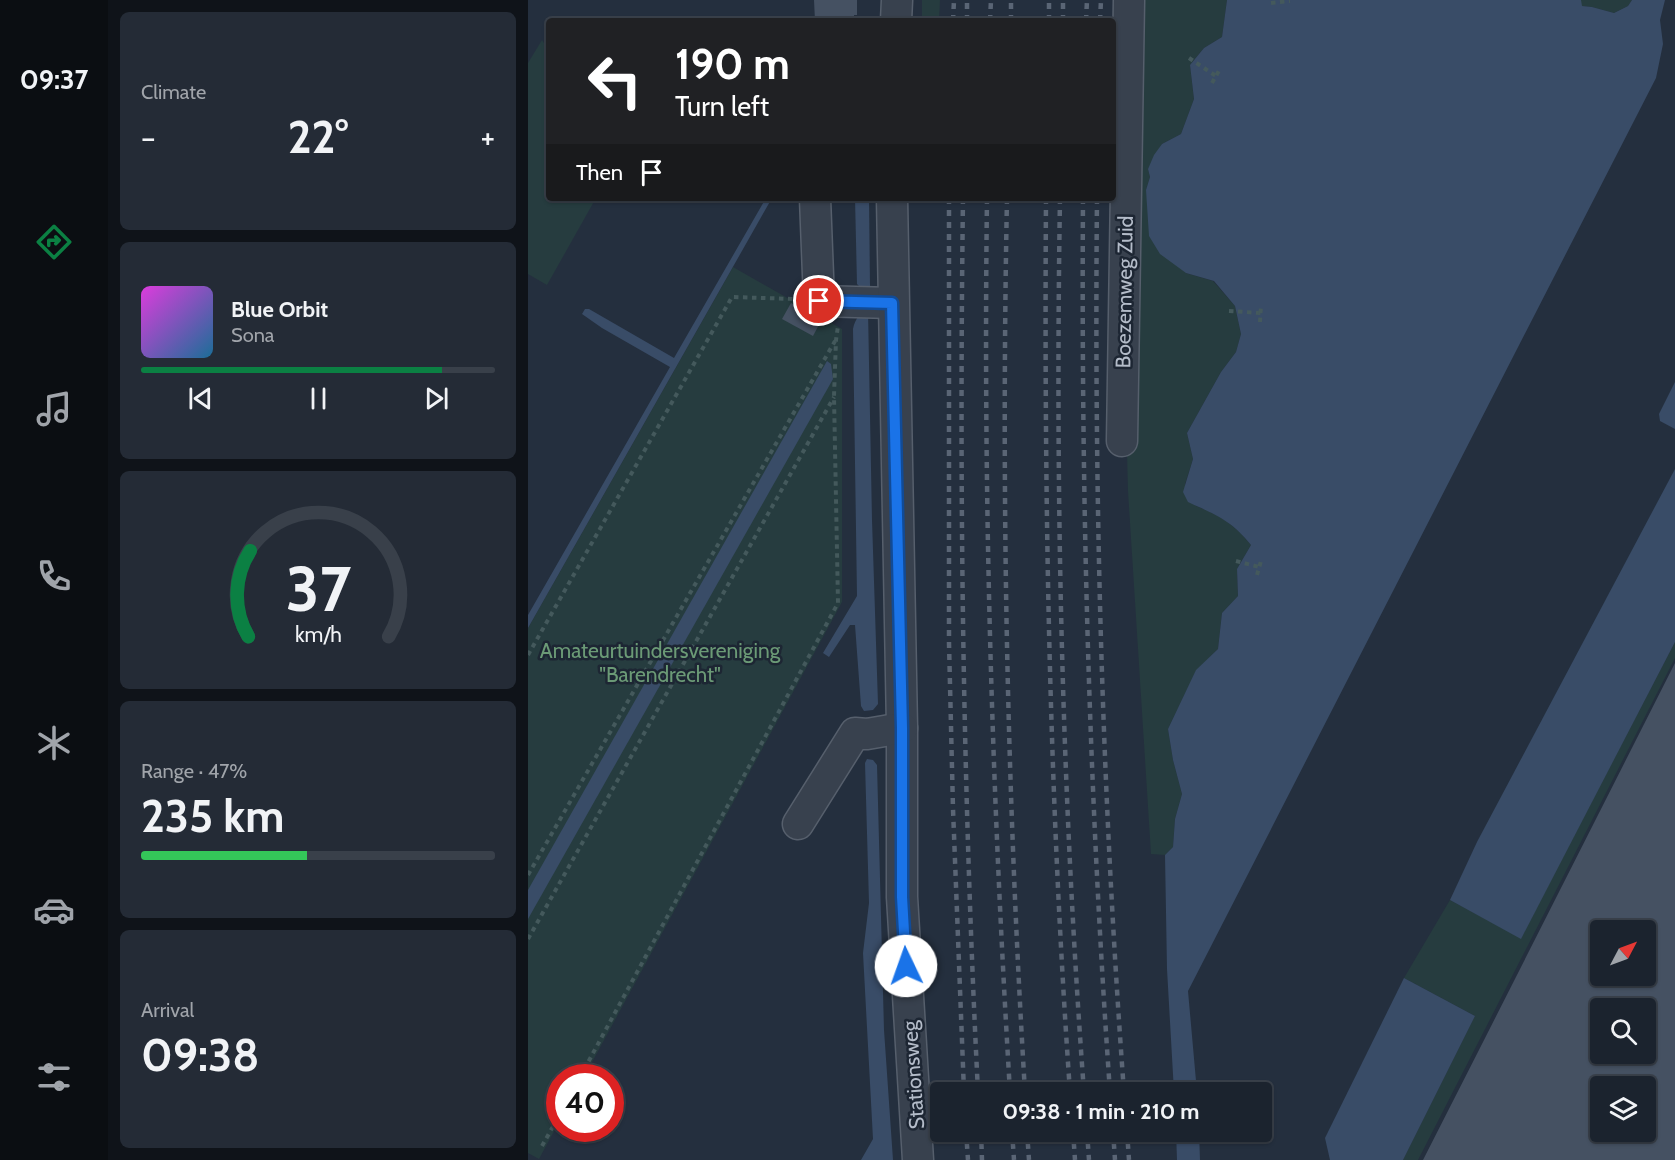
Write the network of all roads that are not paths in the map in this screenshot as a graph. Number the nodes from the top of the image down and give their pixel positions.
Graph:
1 (897, 0) edge
2 (1129, 0) edge
3 (896, 18) edge
4 (815, 201) edge
5 (892, 201) edge
6 (892, 303) junction
7 (1122, 441) dead end
8 (902, 728) junction
9 (798, 824) dead end
10 (918, 1160) edge

1 - 3 street
2 - 7 street, Boezemweg Zuid
4 - 6 street
5 - 6 street, Stationsweg
6 - 8 street, Stationsweg
8 - 9 street
8 - 10 street, Stationsweg

